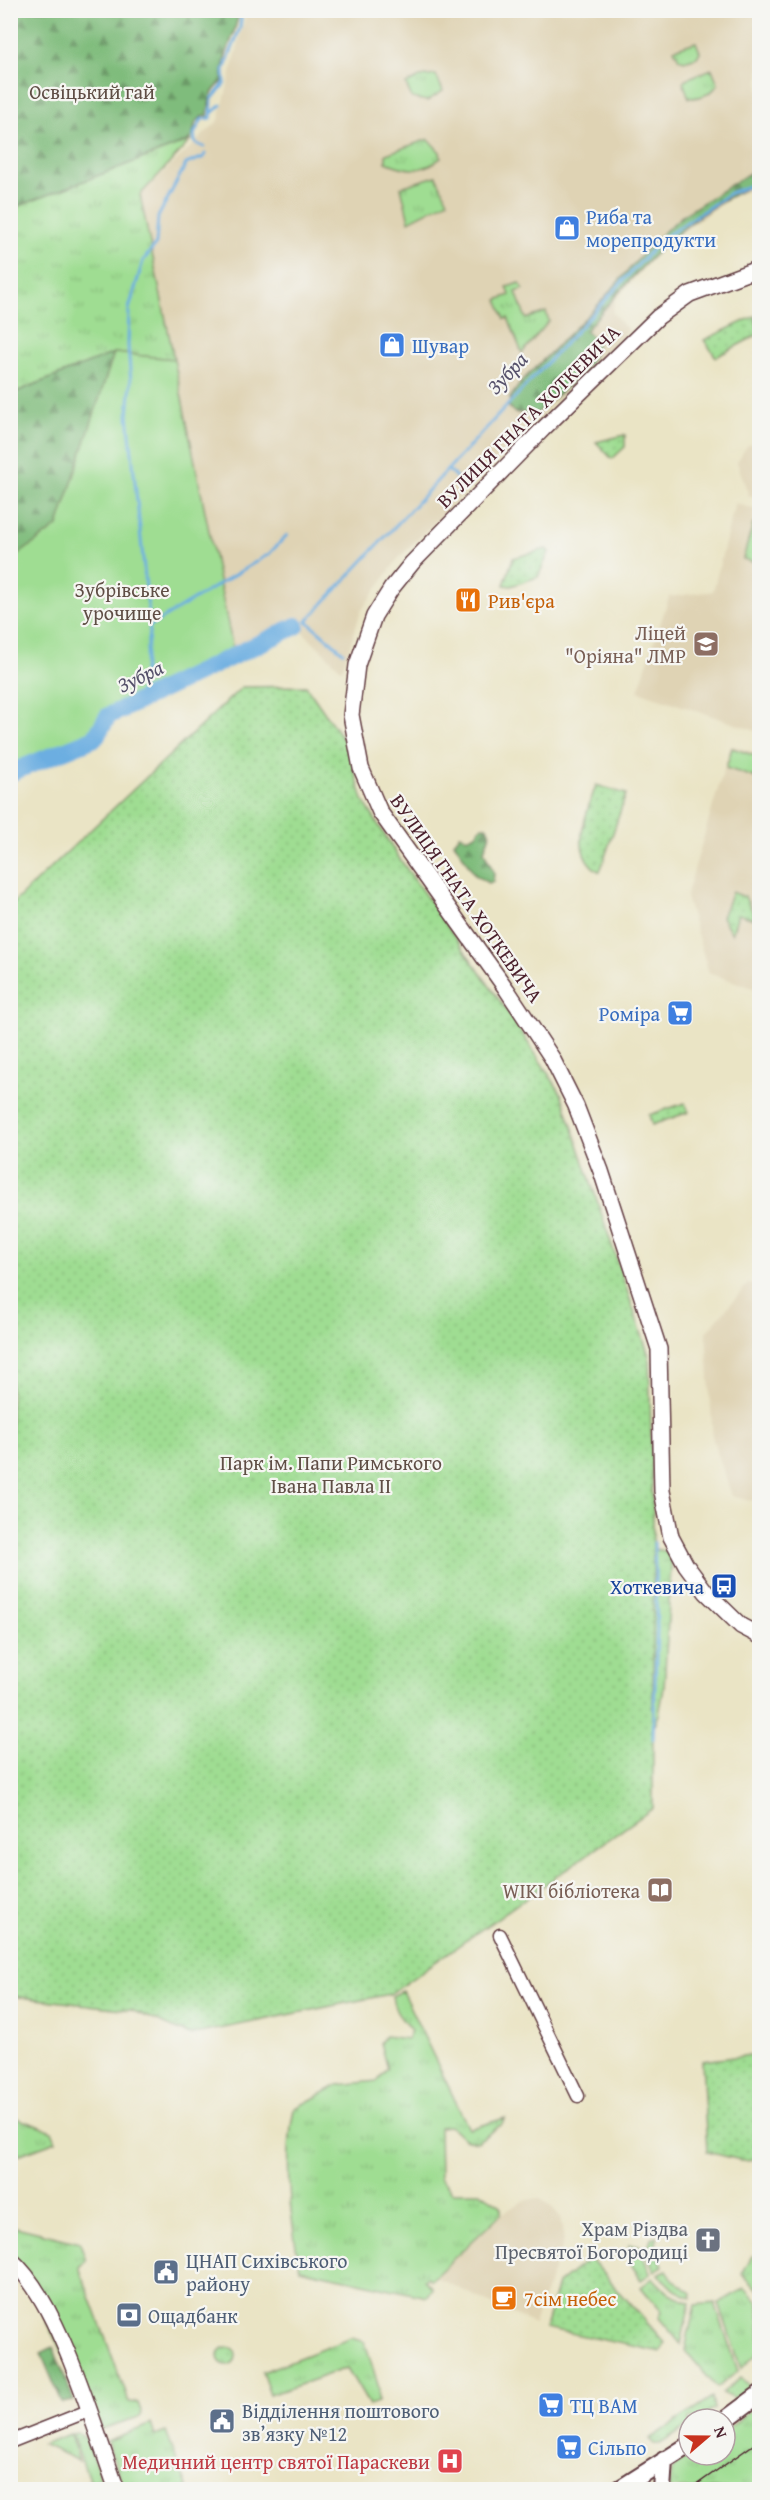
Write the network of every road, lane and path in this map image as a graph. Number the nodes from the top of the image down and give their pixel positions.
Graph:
1 (759, 268) edge
2 (759, 1636) edge
3 (500, 1935) dead end
4 (578, 2096) dead end
5 (10, 2259) edge
6 (759, 2394) edge
7 (88, 2411) junction
8 (737, 2411) edge
9 (10, 2442) edge
10 (677, 2452) edge
11 (664, 2460) junction
12 (117, 2490) edge
13 (618, 2490) edge
14 (662, 2490) edge

1 - 2 street, ВУЛИЦЯ ГНАТА ХОТКЕВИЧА
3 - 4 street
5 - 7 street
6 - 8 main road
7 - 9 street
7 - 12 street
10 - 11 main road
11 - 13 main road
11 - 14 main road

